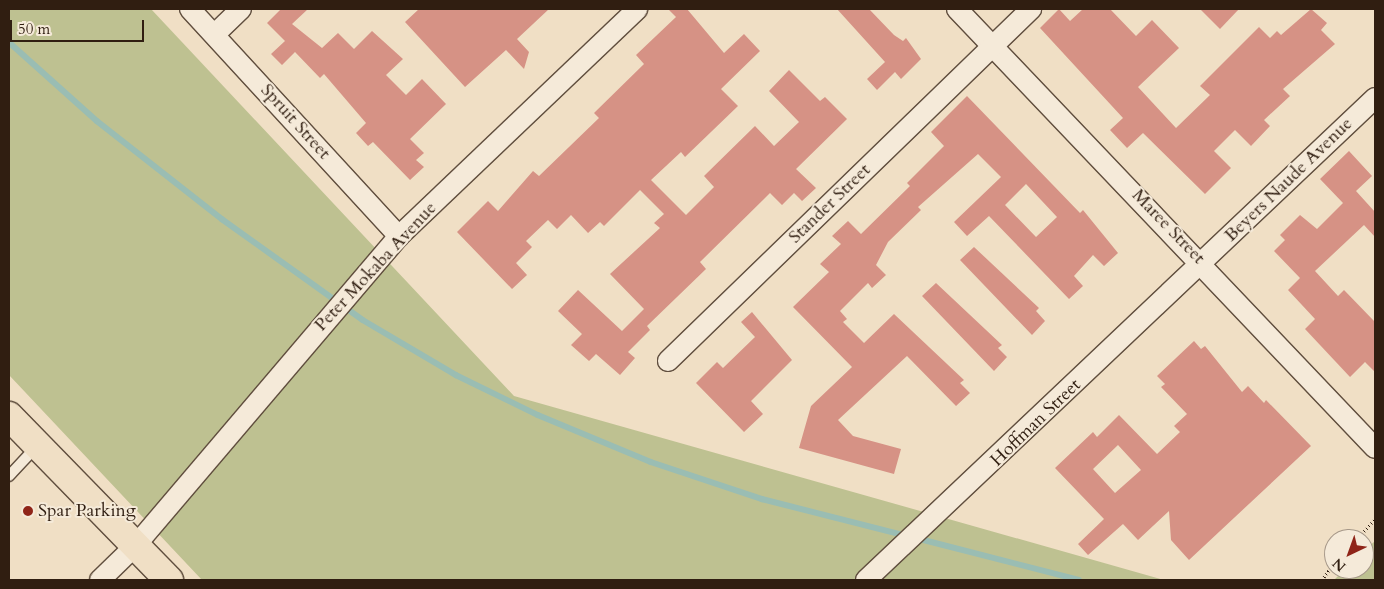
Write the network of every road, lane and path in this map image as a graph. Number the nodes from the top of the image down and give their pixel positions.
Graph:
1 (190, 9) edge
2 (240, 9) edge
3 (637, 9) edge
4 (957, 9) edge
5 (1032, 9) edge
6 (215, 34) junction
7 (992, 46) junction
8 (1375, 98) edge
9 (399, 236) junction
10 (1203, 262) junction
11 (668, 361) dead end
12 (9, 416) edge
13 (37, 446) junction
14 (1375, 448) edge
15 (9, 476) edge
16 (136, 545) junction
17 (100, 580) edge
18 (169, 580) edge
19 (866, 580) edge

1 - 6 street, Spruit Street
2 - 6 street
3 - 9 street, Peter Mokaba Avenue
4 - 7 street, Maree Street
5 - 7 street, Stander Street
6 - 9 street, Spruit Street
7 - 10 street, Maree Street
7 - 11 street, Stander Street
8 - 10 street, Beyers Naude Avenue
9 - 16 street, Peter Mokaba Avenue
10 - 14 street, Maree Street
10 - 19 street, Hoffman Street
12 - 13 main road
13 - 15 lane
13 - 16 main road
16 - 17 street, Peter Mokaba Avenue
16 - 18 main road

